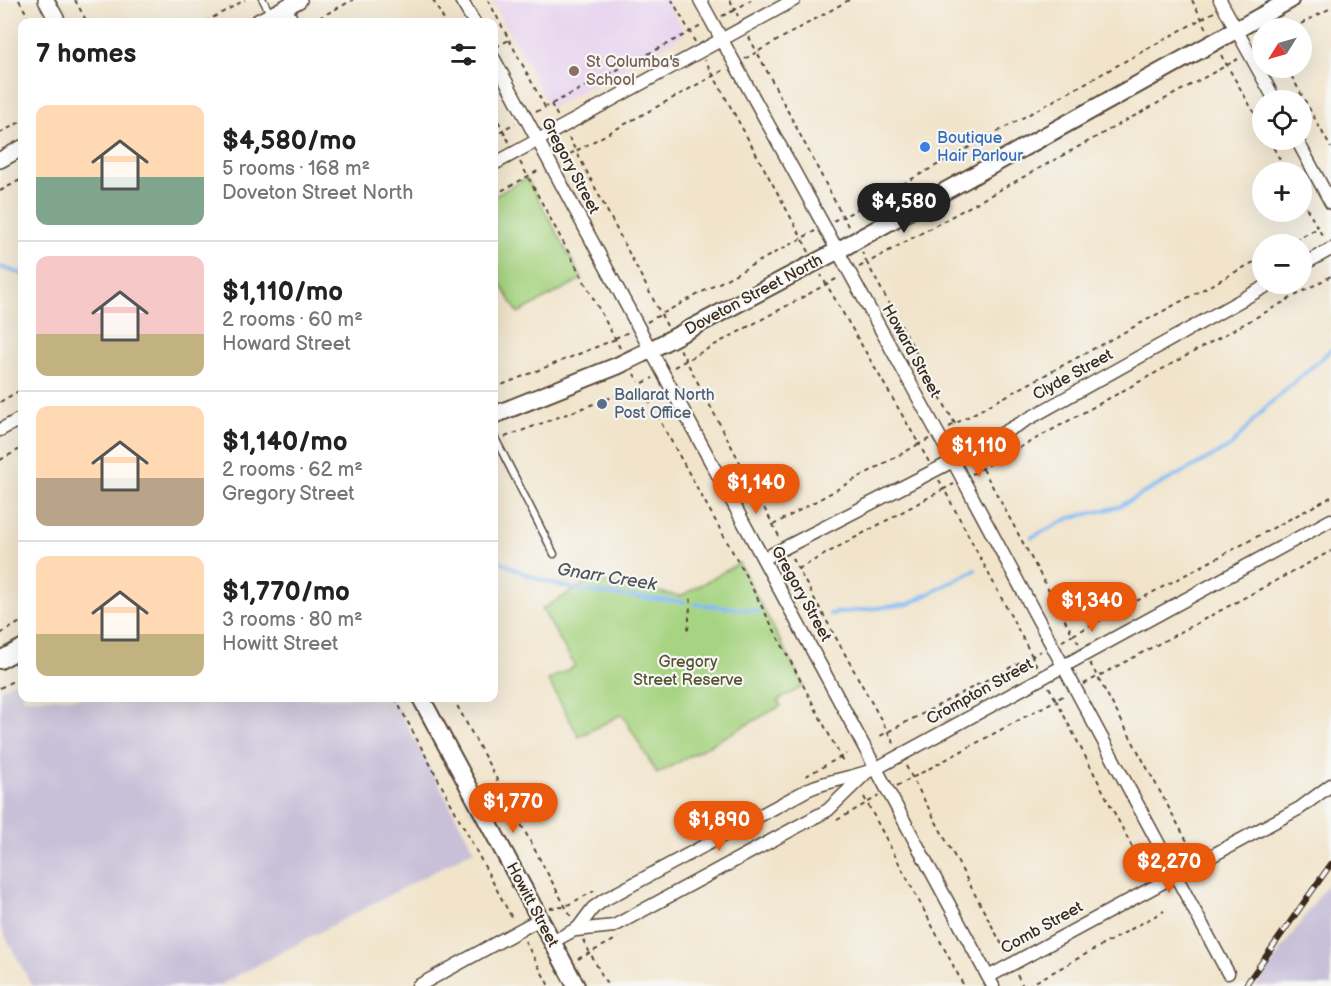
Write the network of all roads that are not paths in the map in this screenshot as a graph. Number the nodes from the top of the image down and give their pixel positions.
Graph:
1 (46, 0) edge
2 (263, 0) edge
3 (299, 0) edge
4 (462, 0) edge
5 (700, 0) edge
6 (794, 0) edge
7 (1290, 0) edge
8 (1222, 3) edge
9 (272, 15) edge
10 (56, 18) edge
11 (472, 18) edge
12 (1237, 30) junction
13 (722, 39) junction
14 (498, 67) edge
15 (1270, 90) edge
16 (537, 141) junction
17 (18, 150) edge
18 (1302, 150) edge
19 (0, 160) edge
20 (498, 162) edge
21 (1331, 203) edge
22 (1331, 249) edge
23 (837, 251) junction
24 (1312, 259) edge
25 (1252, 294) edge
26 (650, 350) junction
27 (498, 413) edge
28 (18, 420) edge
29 (0, 430) edge
30 (498, 444) edge
31 (953, 461) junction
32 (1331, 520) edge
33 (554, 554) dead end
34 (763, 559) junction
35 (18, 650) edge
36 (0, 660) edge
37 (1062, 666) junction
38 (423, 702) edge
39 (872, 771) junction
40 (1331, 785) edge
41 (1174, 874) junction
42 (538, 915) junction
43 (577, 929) junction
44 (552, 942) junction
45 (1228, 973) dead end
46 (991, 981) edge
47 (418, 986) edge
48 (576, 986) edge

1 - 10 street
2 - 9 lane
3 - 9 street
4 - 11 street
5 - 13 street, Howard Street
6 - 13 street
7 - 12 main road, Doveton Street North
8 - 12 street
12 - 15 street
12 - 23 main road, Doveton Street North
13 - 16 street
13 - 23 street, Howard Street
14 - 16 street, Gregory Street
16 - 20 street
16 - 26 street, Gregory Street
17 - 19 street
18 - 21 street
22 - 24 street
23 - 26 main road, Doveton Street North
23 - 31 street, Howard Street
25 - 31 street, Clyde Street
26 - 27 main road, Doveton Street North
26 - 34 street, Gregory Street
28 - 29 street
30 - 33 lane
31 - 34 street, Clyde Street
31 - 37 street, Howard Street
32 - 37 street, Crompton Street
34 - 39 street, Gregory Street
35 - 36 main road
37 - 39 street, Crompton Street
37 - 41 street, Howard Street
38 - 42 main road, Howitt Street
39 - 43 street, Crompton Street
39 - 43 street, Crompton Street
39 - 46 street, Gregory Street
40 - 41 street, Comb Street
41 - 45 street, Howard Street
41 - 46 street, Comb Street
42 - 44 main road, Howitt Street
42 - 47 street
43 - 44 street, Crompton Street
44 - 48 main road, Howitt Street

